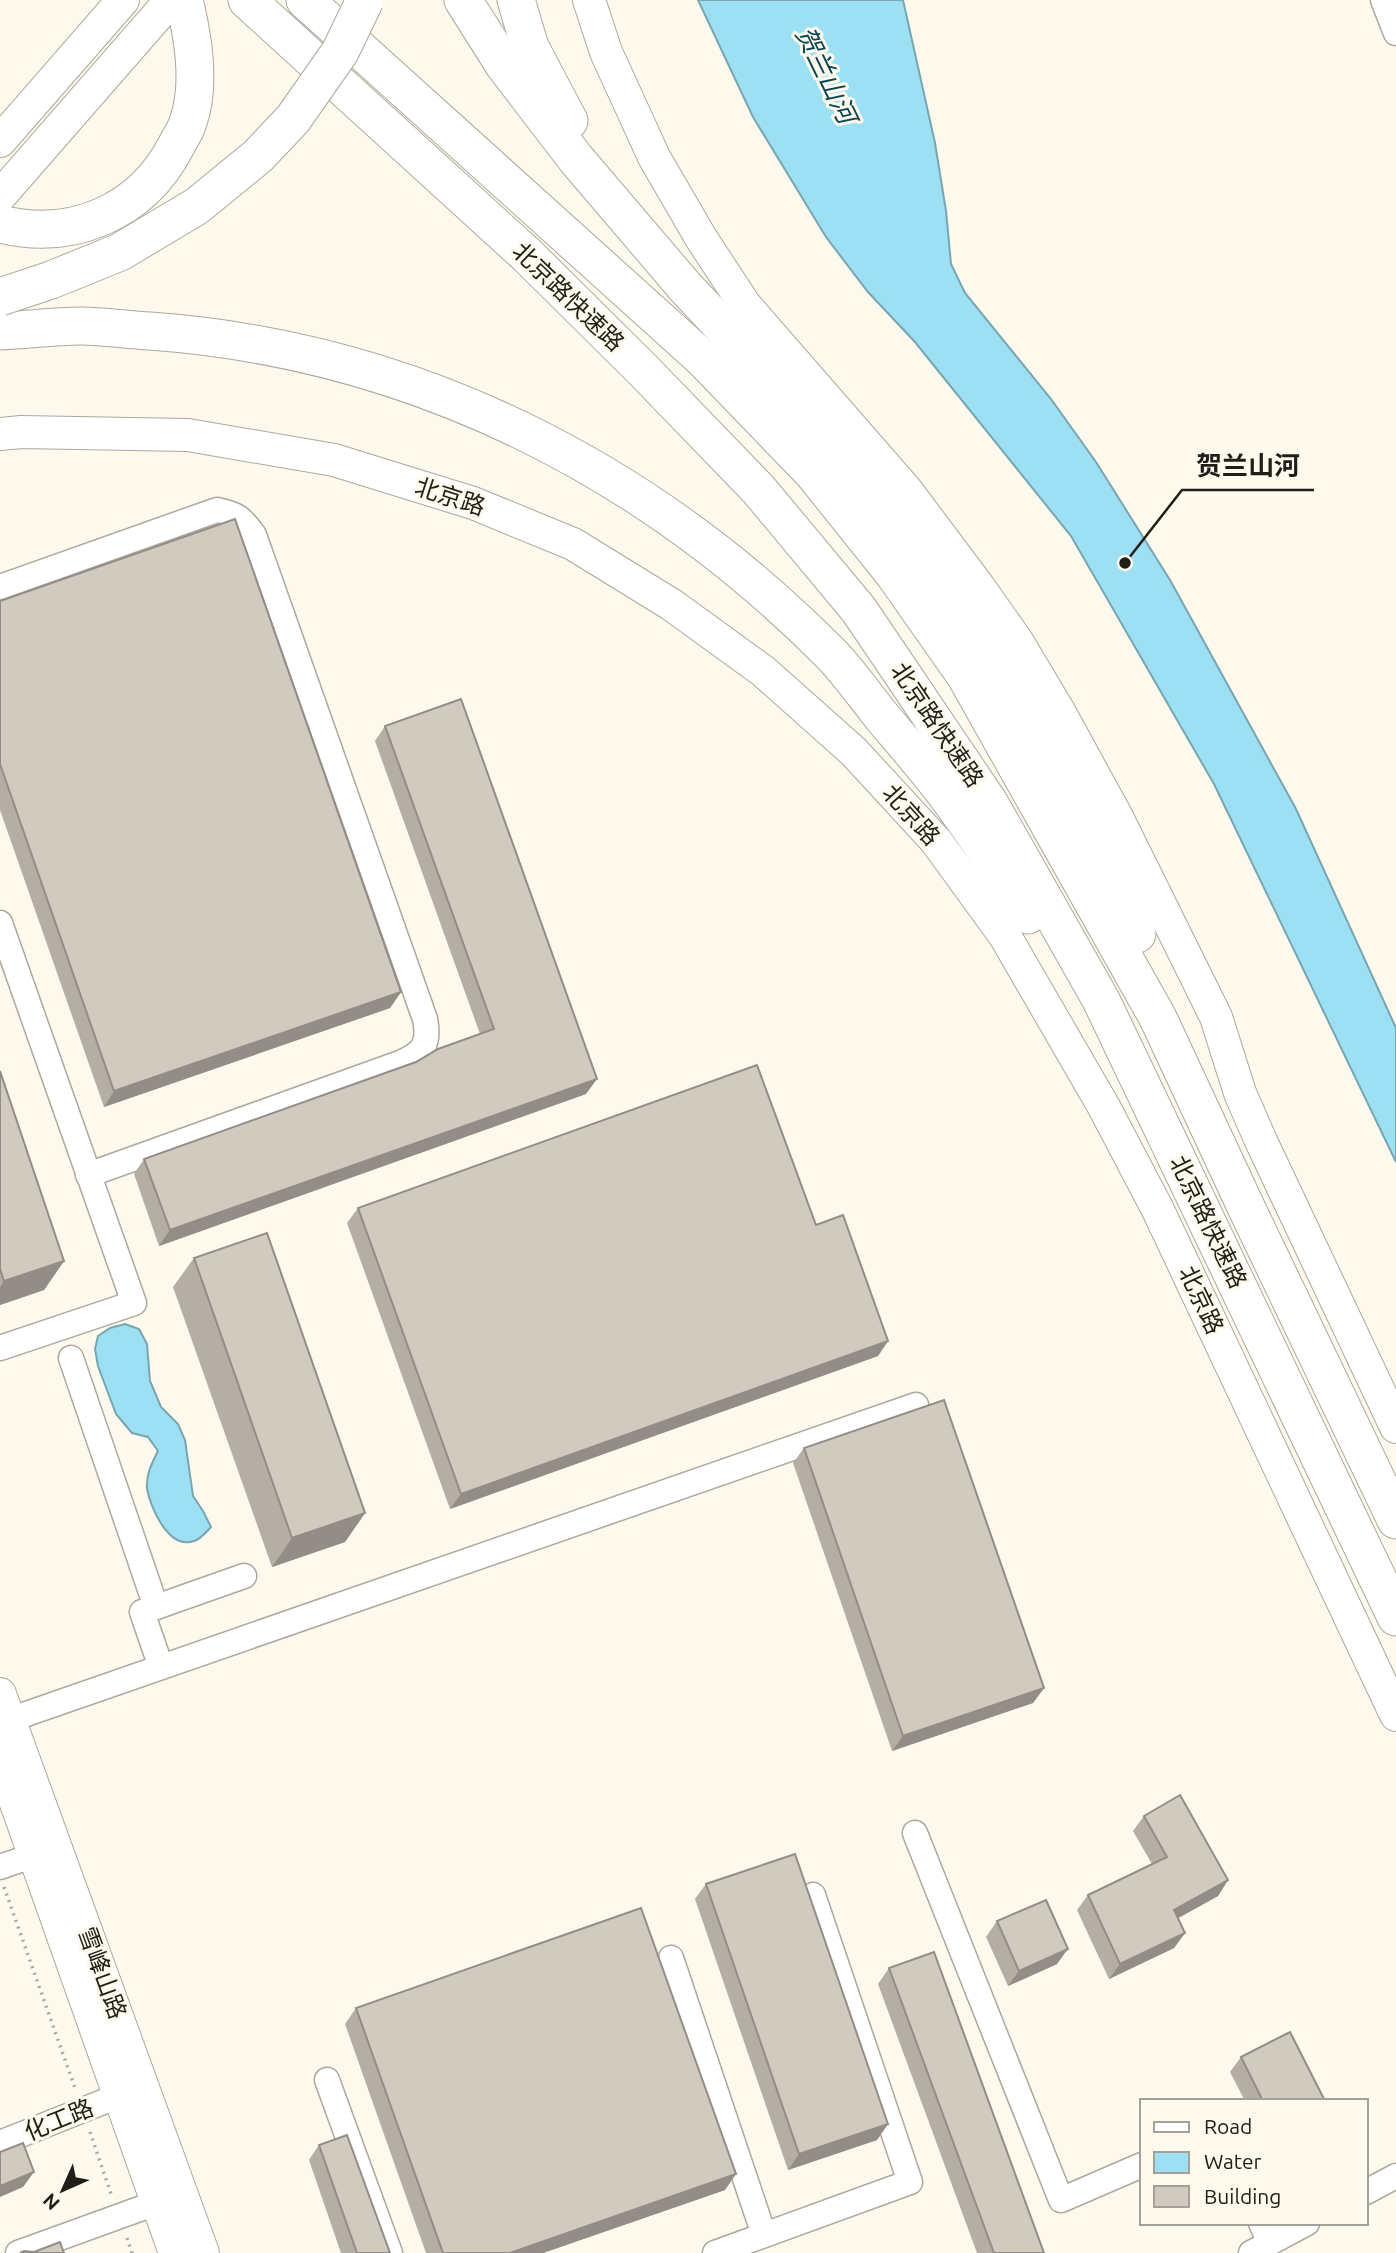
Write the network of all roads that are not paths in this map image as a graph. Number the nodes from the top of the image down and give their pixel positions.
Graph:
1 (123, 0) edge
2 (171, 0) edge
3 (184, 0) edge
4 (247, 0) edge
5 (305, 0) edge
6 (365, 0) edge
7 (463, 0) edge
8 (516, 0) edge
9 (589, 0) edge
10 (1383, 0) edge
11 (1396, 33) edge
12 (0, 141) edge
13 (0, 195) edge
14 (0, 224) edge
15 (686, 288) junction
16 (0, 297) edge
17 (0, 331) edge
18 (0, 434) edge
19 (0, 587) edge
20 (0, 923) edge
21 (1165, 1133) junction
22 (88, 1175) junction
23 (1246, 1207) junction
24 (0, 1348) edge
25 (71, 1358) dead end
26 (916, 1405) dead end
27 (1396, 1427) edge
28 (1396, 1520) edge
29 (244, 1576) dead end
30 (156, 1607) junction
31 (1396, 1617) edge
32 (162, 1667) junction
33 (2, 1701) edge
34 (1396, 1715) edge
35 (0, 1758) edge
36 (915, 1833) dead end
37 (45, 1851) junction
38 (0, 1867) edge
39 (813, 1895) dead end
40 (671, 1958) dead end
41 (327, 2080) dead end
42 (118, 2096) junction
43 (0, 2143) edge
44 (1140, 2166) edge
45 (1396, 2176) edge
46 (1368, 2191) edge
47 (156, 2203) junction
48 (1302, 2225) edge
49 (764, 2235) junction
50 (1261, 2240) edge
51 (18, 2253) edge
52 (175, 2253) edge
53 (203, 2253) edge
54 (390, 2253) edge
55 (715, 2253) edge

1 - 12 main road
2 - 13 main road
3 - 14 highway
4 - 21 highway, 北京路快速路
5 - 23 highway, 北京路快速路
6 - 16 highway, bridge
7 - 15 highway
8 - 15 highway
9 - 27 main road
10 - 11 street
15 - 23 highway
17 - 21 highway
18 - 34 main road, 北京路
19 - 22 street
20 - 22 street
21 - 31 highway, 北京路快速路
22 - 24 street
23 - 28 highway, 北京路快速路
25 - 30 street
26 - 32 street
29 - 30 street
30 - 32 street
32 - 33 street
33 - 37 main road, 雪峰山路
35 - 37 main road, 雪峰山路
36 - 44 street
37 - 38 street
37 - 42 main road, 雪峰山路
37 - 53 main road, 雪峰山路
39 - 49 street
40 - 49 street
41 - 54 street
42 - 43 street, 化工路
42 - 47 main road, 雪峰山路
45 - 46 street
47 - 51 street
47 - 52 main road, 雪峰山路
48 - 50 street
49 - 55 street

